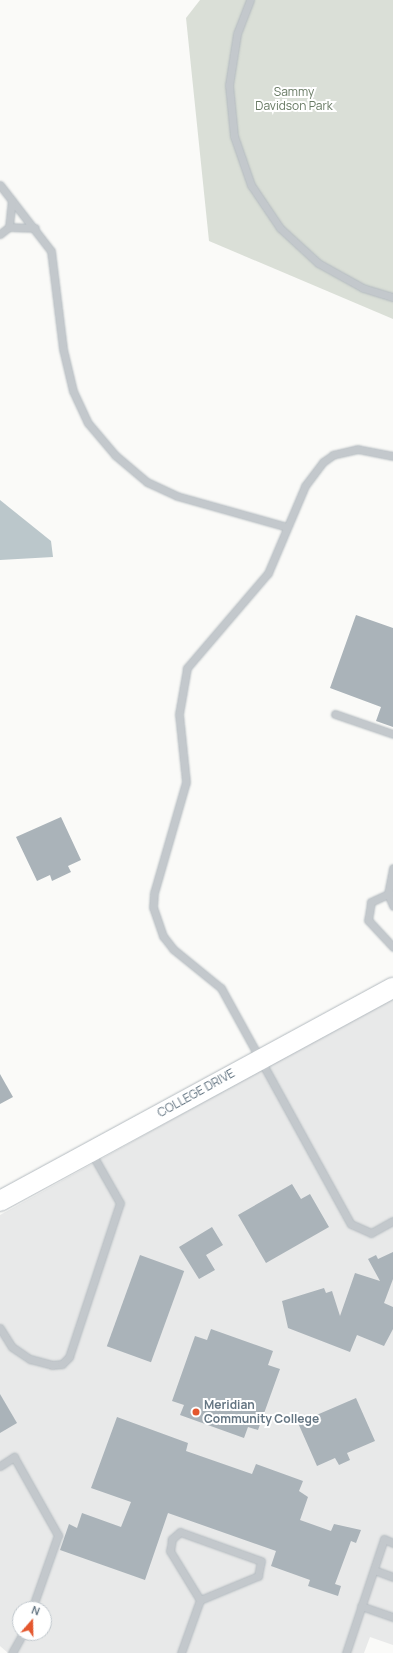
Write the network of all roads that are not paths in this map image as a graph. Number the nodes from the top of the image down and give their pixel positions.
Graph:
1 (250, 0) edge
2 (0, 185) edge
3 (12, 200) junction
4 (9, 227) junction
5 (35, 228) junction
6 (0, 234) edge
7 (393, 297) edge
8 (393, 456) edge
9 (286, 527) junction
10 (335, 714) dead end
11 (393, 734) edge
12 (393, 868) edge
13 (388, 894) junction
14 (393, 906) edge
15 (393, 947) edge
16 (393, 988) edge
17 (257, 1059) junction
18 (91, 1151) junction
19 (0, 1201) edge
20 (393, 1221) edge
21 (0, 1328) edge
22 (0, 1466) edge
23 (393, 1542) edge
24 (374, 1570) junction
25 (393, 1577) edge
26 (200, 1600) junction
27 (35, 1601) edge
28 (362, 1606) junction
29 (393, 1617) edge
30 (19, 1641) edge
31 (12, 1653) edge
32 (181, 1653) edge
33 (346, 1653) edge

1 - 7 lane
2 - 3 lane
3 - 4 lane
3 - 5 lane
4 - 5 lane
4 - 6 lane
5 - 9 lane
8 - 9 lane
9 - 17 lane
10 - 11 lane
12 - 13 lane
13 - 14 lane
13 - 15 lane
16 - 17 street, COLLEGE DRIVE
17 - 18 street, COLLEGE DRIVE
17 - 20 lane
18 - 19 street, COLLEGE DRIVE
18 - 21 lane
22 - 27 lane
23 - 24 lane
24 - 25 lane
24 - 28 lane
26 - 26 lane
26 - 32 lane
28 - 29 lane
28 - 33 lane
30 - 31 lane

